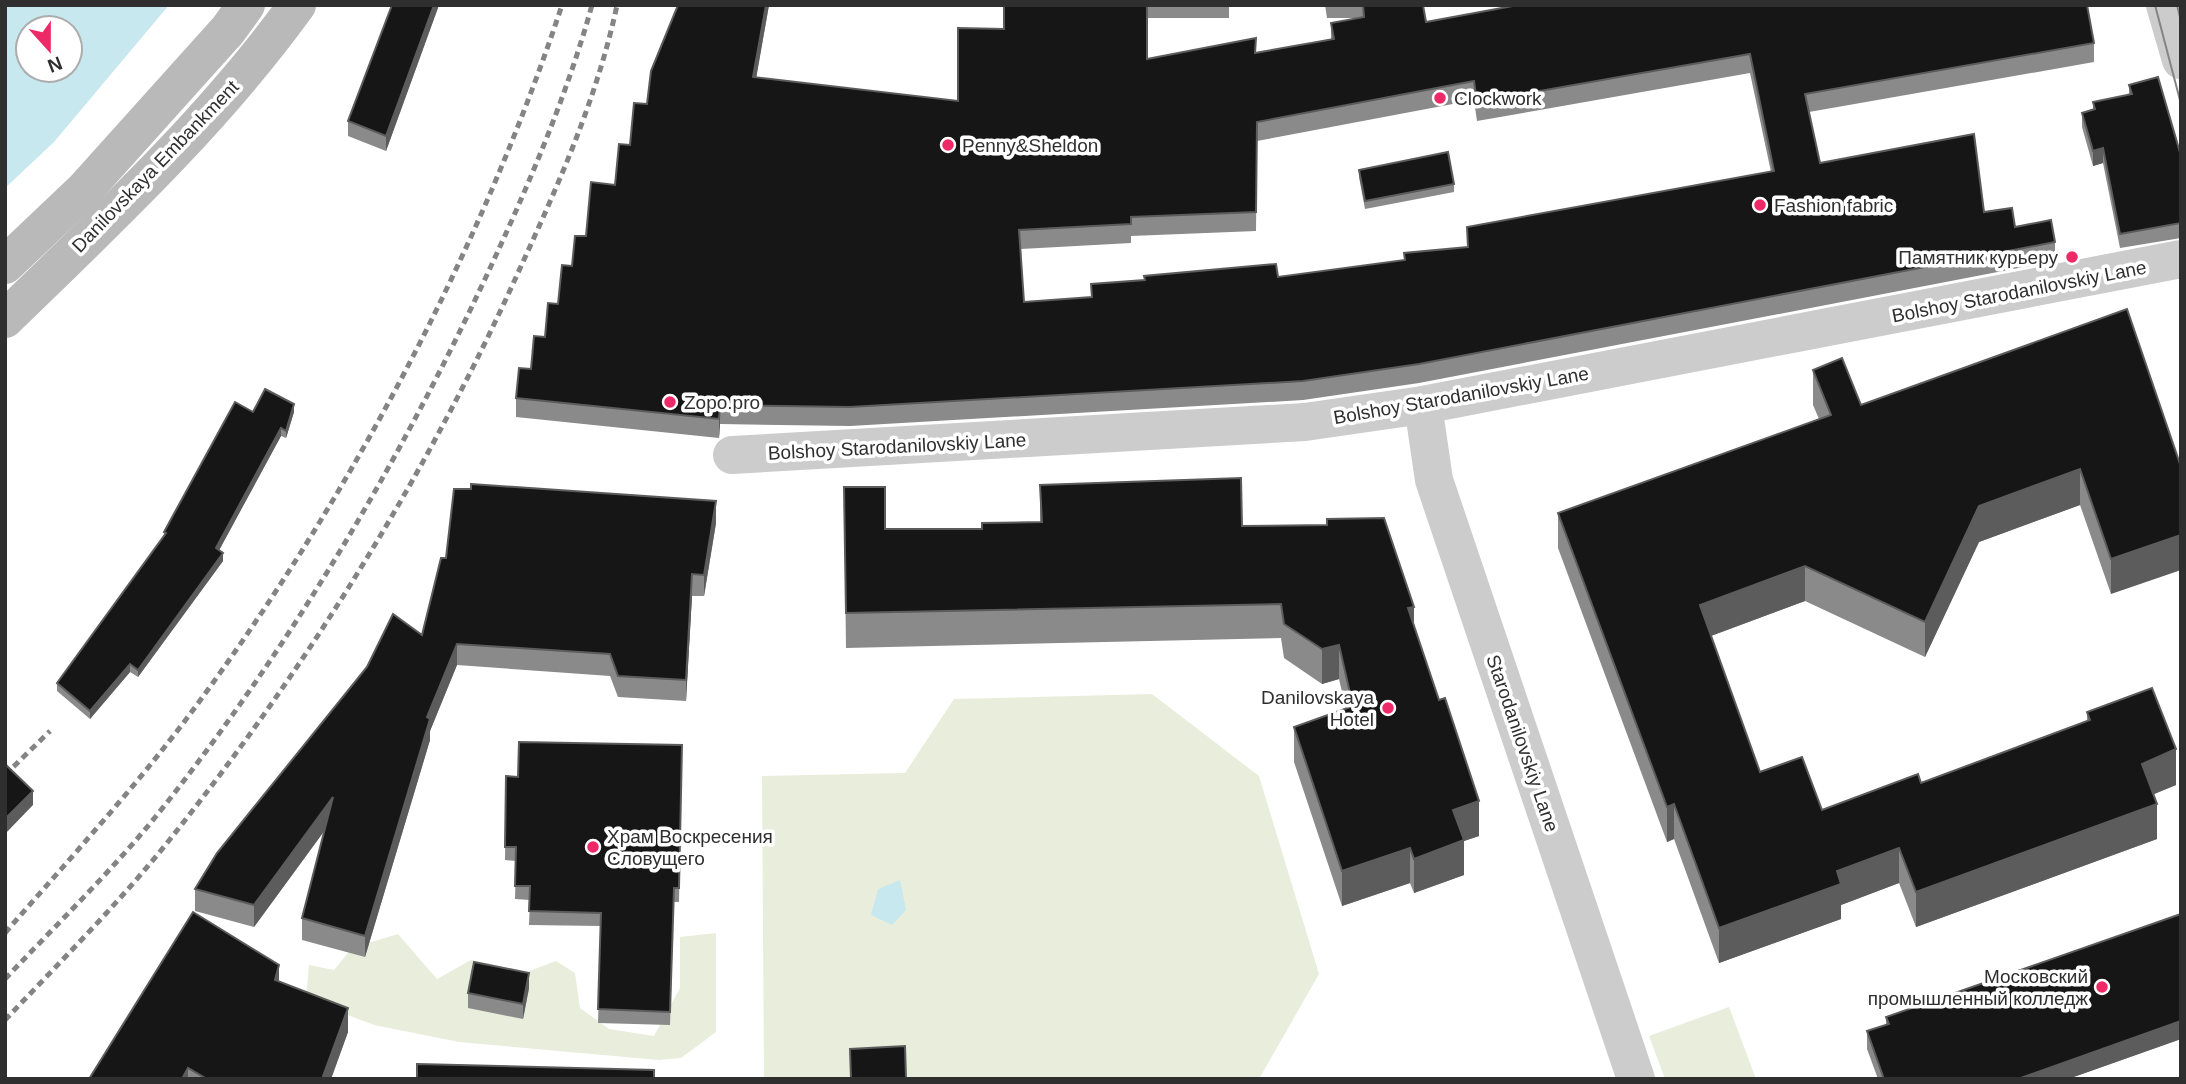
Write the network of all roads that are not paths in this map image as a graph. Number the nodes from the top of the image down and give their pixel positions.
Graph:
1 (246, 5) edge
2 (297, 5) edge
3 (2165, 5) edge
4 (2181, 60) edge
5 (2181, 259) edge
6 (5, 265) edge
7 (5, 319) edge
8 (1423, 405) junction
9 (732, 455) dead end
10 (1636, 1079) edge

1 - 6 main road, Danilovskaya Embankment
2 - 7 main road, Danilovskaya Embankment
3 - 4 street
5 - 8 street, Bolshoy Starodanilovskiy Lane
8 - 9 street, Bolshoy Starodanilovskiy Lane
8 - 10 street, Starodanilovskiy Lane

